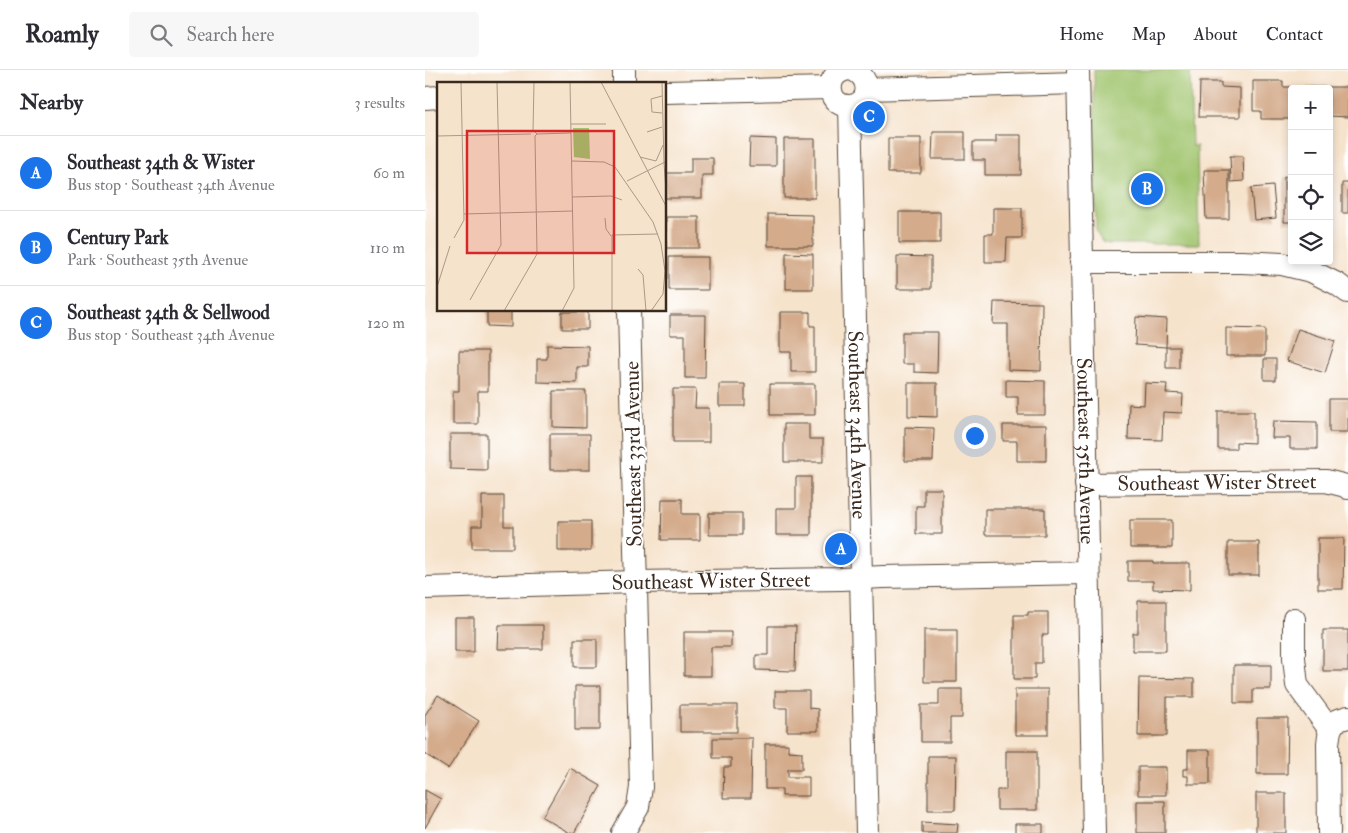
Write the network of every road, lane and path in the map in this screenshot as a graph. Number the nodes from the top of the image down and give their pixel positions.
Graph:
1 (845, 70) edge
2 (853, 70) edge
3 (1078, 76) edge
4 (830, 88) junction
5 (867, 89) junction
6 (666, 92) edge
7 (850, 106) junction
8 (1081, 262) junction
9 (1348, 292) edge
10 (629, 311) edge
11 (1086, 484) junction
12 (1348, 488) edge
13 (1088, 573) junction
14 (861, 578) junction
15 (636, 582) junction
16 (425, 588) edge
17 (1294, 619) dead end
18 (1337, 723) edge
19 (623, 833) edge
20 (867, 833) edge
21 (1094, 833) edge
22 (1329, 833) edge

1 - 4 street
2 - 5 street
3 - 5 street
3 - 8 street, Southeast 35th Avenue
4 - 6 street
4 - 7 street
5 - 7 street
7 - 14 street, Southeast 34th Avenue
8 - 9 street
8 - 11 street, Southeast 35th Avenue
10 - 15 street, Southeast 33rd Avenue
11 - 12 street, Southeast Wister Street
11 - 13 street, Southeast 35th Avenue
13 - 14 street, Southeast Wister Street
13 - 21 street, Southeast 35th Avenue
14 - 15 street, Southeast Wister Street
14 - 20 street, Southeast 34th Avenue
15 - 16 street, Southeast Wister Street
15 - 19 street, Southeast 33rd Avenue
17 - 18 street
18 - 22 street

